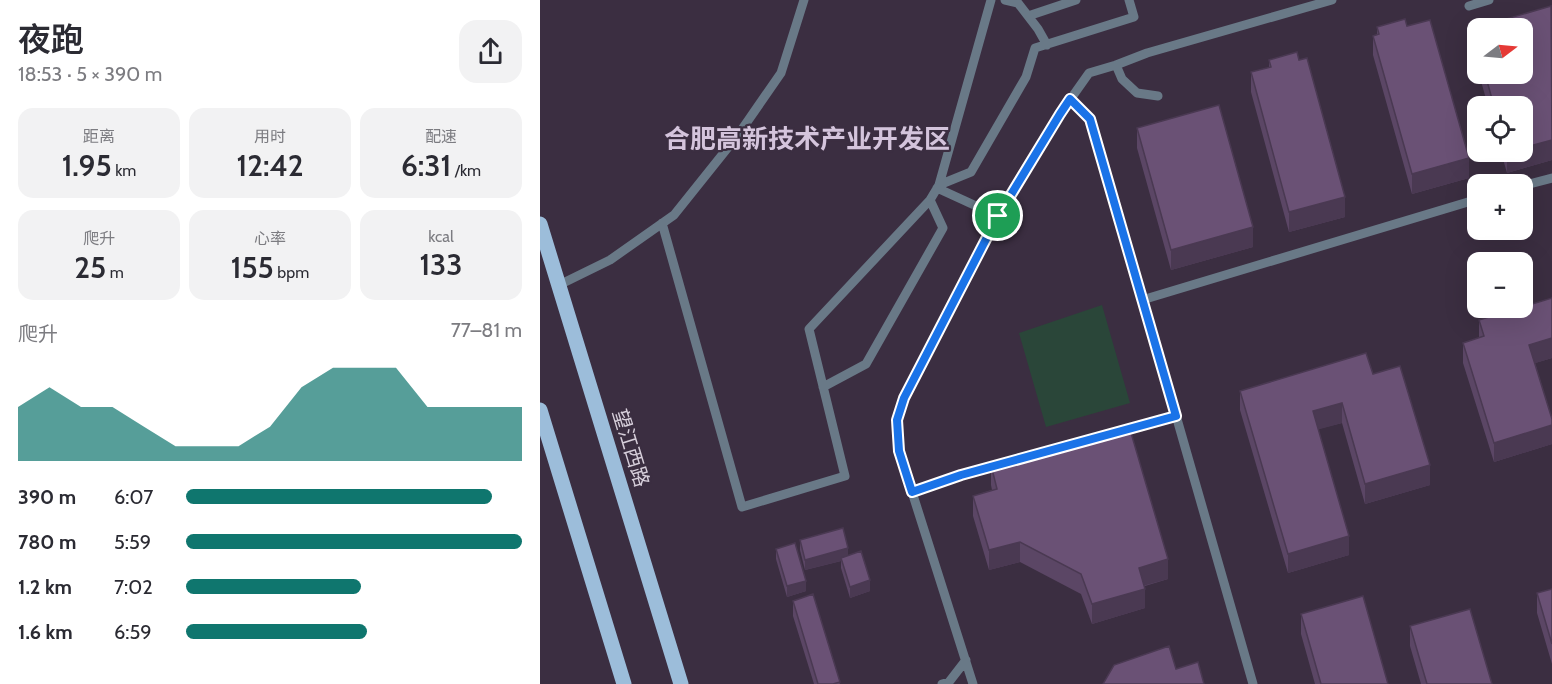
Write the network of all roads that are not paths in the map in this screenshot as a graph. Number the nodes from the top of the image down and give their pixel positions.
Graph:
1 (804, 0) edge
2 (991, 0) edge
3 (1005, 0) edge
4 (1076, 0) edge
5 (1129, 0) edge
6 (1332, 0) edge
7 (1489, 0) edge
8 (1469, 6) dead end
9 (1028, 16) junction
10 (1047, 45) junction
11 (1116, 65) junction
12 (1158, 96) dead end
13 (1070, 99) junction
14 (1552, 178) edge
15 (1533, 183) edge
16 (938, 186) junction
17 (930, 200) junction
18 (1467, 202) edge
19 (998, 216) junction
20 (540, 224) edge
21 (662, 224) junction
22 (559, 285) junction
23 (1142, 300) junction
24 (823, 387) junction
25 (540, 410) edge
26 (1176, 416) junction
27 (1108, 435) edge
28 (1006, 463) edge
29 (912, 492) junction
30 (966, 660) junction
31 (624, 684) edge
32 (681, 684) edge
33 (942, 684) edge
34 (973, 684) edge
35 (1252, 684) edge

1 - 21 lane
2 - 16 lane
3 - 9 lane
4 - 9 lane
5 - 10 lane
6 - 11 lane
7 - 8 lane
9 - 10 lane
10 - 16 lane
11 - 12 lane
11 - 13 lane
13 - 19 lane
13 - 23 lane
14 - 15 lane
16 - 17 lane
16 - 19 lane
17 - 24 lane
17 - 24 lane
18 - 23 lane
19 - 29 lane
20 - 22 main road, 望江西路
21 - 22 lane
21 - 24 lane
22 - 32 main road, 望江西路
23 - 26 lane
25 - 31 main road
26 - 27 lane
26 - 35 lane
28 - 29 lane
29 - 30 lane
30 - 33 lane
30 - 34 lane

